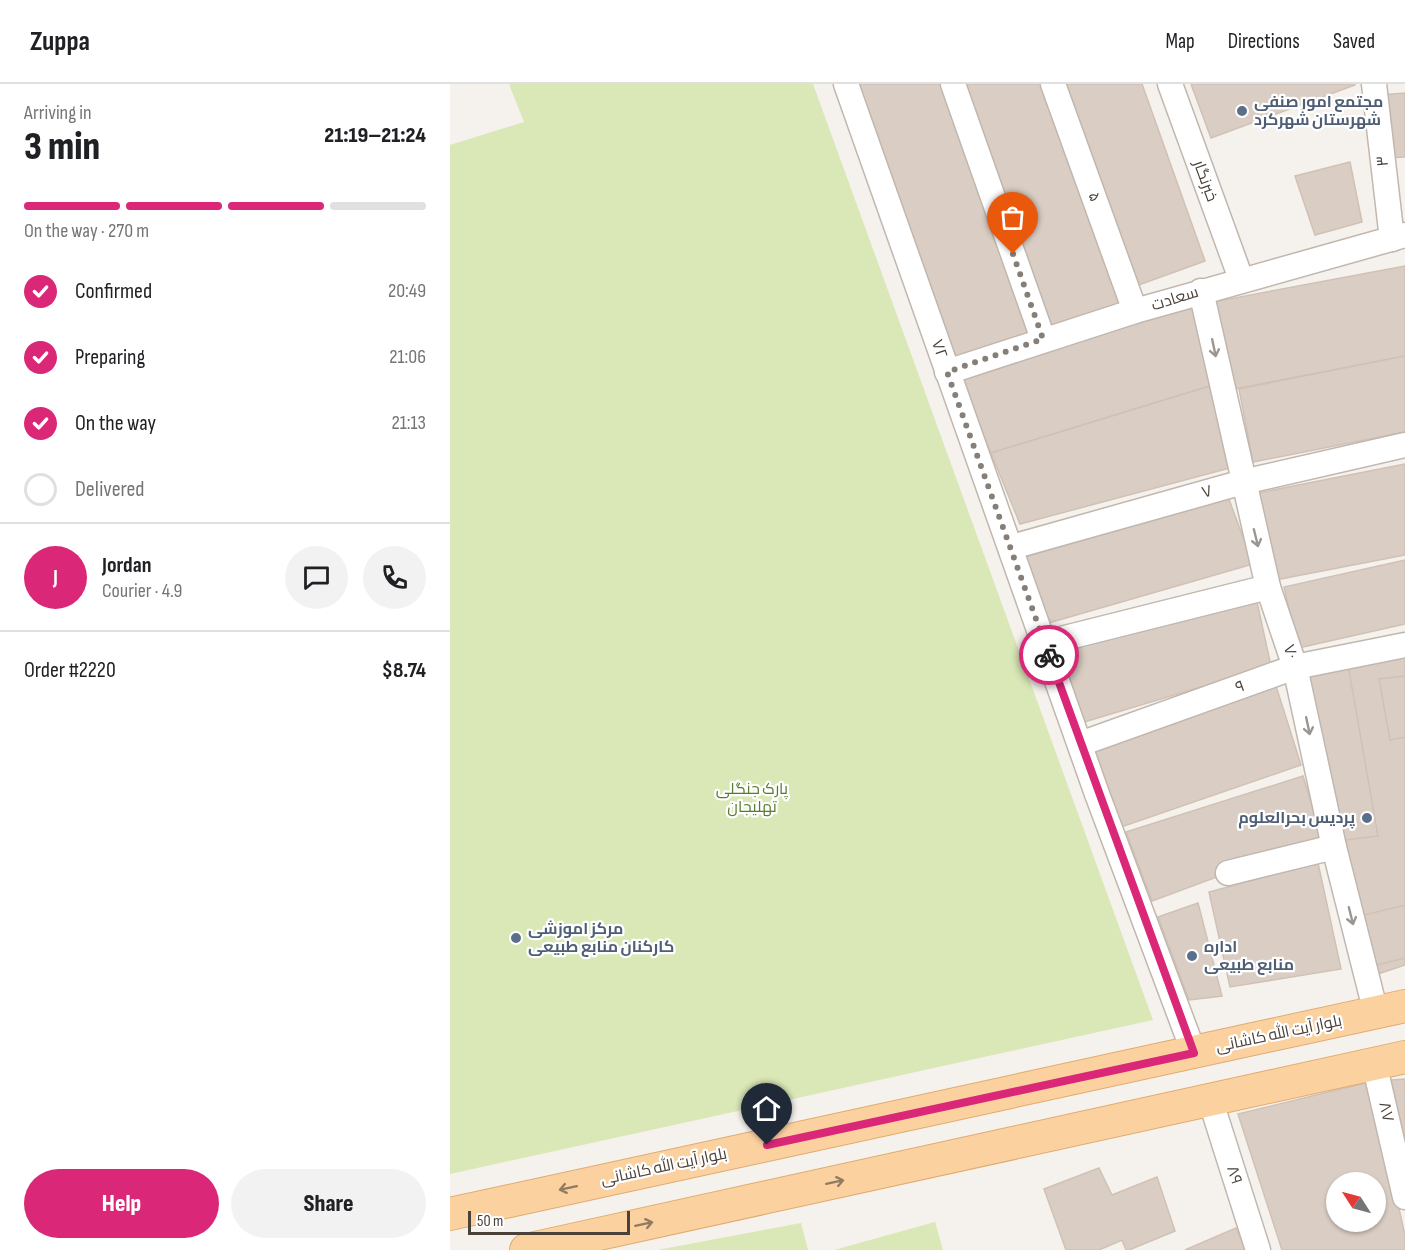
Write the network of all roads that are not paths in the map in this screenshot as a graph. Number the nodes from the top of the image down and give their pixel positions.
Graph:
1 (846, 84) edge
2 (953, 84) edge
3 (1053, 84) edge
4 (1170, 84) edge
5 (1374, 84) edge
6 (1398, 237) edge
7 (1241, 279) junction
8 (1202, 291) junction
9 (1135, 311) junction
10 (1043, 339) junction
11 (947, 372) junction
12 (1405, 446) edge
13 (1243, 482) junction
14 (1012, 547) junction
15 (1268, 587) junction
16 (1044, 643) junction
17 (1405, 645) edge
18 (1295, 667) junction
19 (1080, 744) junction
20 (1334, 847) junction
21 (1228, 873) dead end
22 (1395, 1013) edge
23 (1405, 1041) edge
24 (1194, 1053) junction
25 (1405, 1057) edge
26 (1374, 1063) junction
27 (995, 1095) junction
28 (1210, 1099) junction
29 (1008, 1144) junction
30 (1405, 1197) edge
31 (450, 1214) edge
32 (526, 1250) edge
33 (1258, 1250) edge

1 - 11 street, ۷۲
2 - 10 street
3 - 9 street, ۵
4 - 7 street, خبرنگار
5 - 6 street, ۳
6 - 7 street, سعادت
7 - 8 street, سعادت
8 - 9 street, سعادت
8 -> 13 street, ۷۰
9 - 10 street, سعادت
10 - 11 street, سعادت
11 - 14 street, ۷۲
12 - 13 street, ۷
13 - 14 street, ۷
13 -> 15 street, ۷۰
14 - 16 street, ۷۲
15 - 16 street
15 - 18 street, ۷۰
16 - 19 street, ۷۲
17 - 18 street, ۹
18 - 19 street, ۹
18 -> 20 street, ۷۰
19 - 24 street, ۷۲
20 - 21 street
20 -> 22 street, ۷۰
22 - 24 main road, بلوار آیت الله کاشانی
22 - 27 main road
23 - 29 main road
24 - 27 main road, بلوار آیت الله کاشانی
25 - 26 main road
26 - 28 main road
26 - 30 street, ۸۷
27 -> 31 main road, بلوار آیت الله کاشانی
28 - 29 main road
28 - 33 street, ۸۹
32 -> 29 main road

